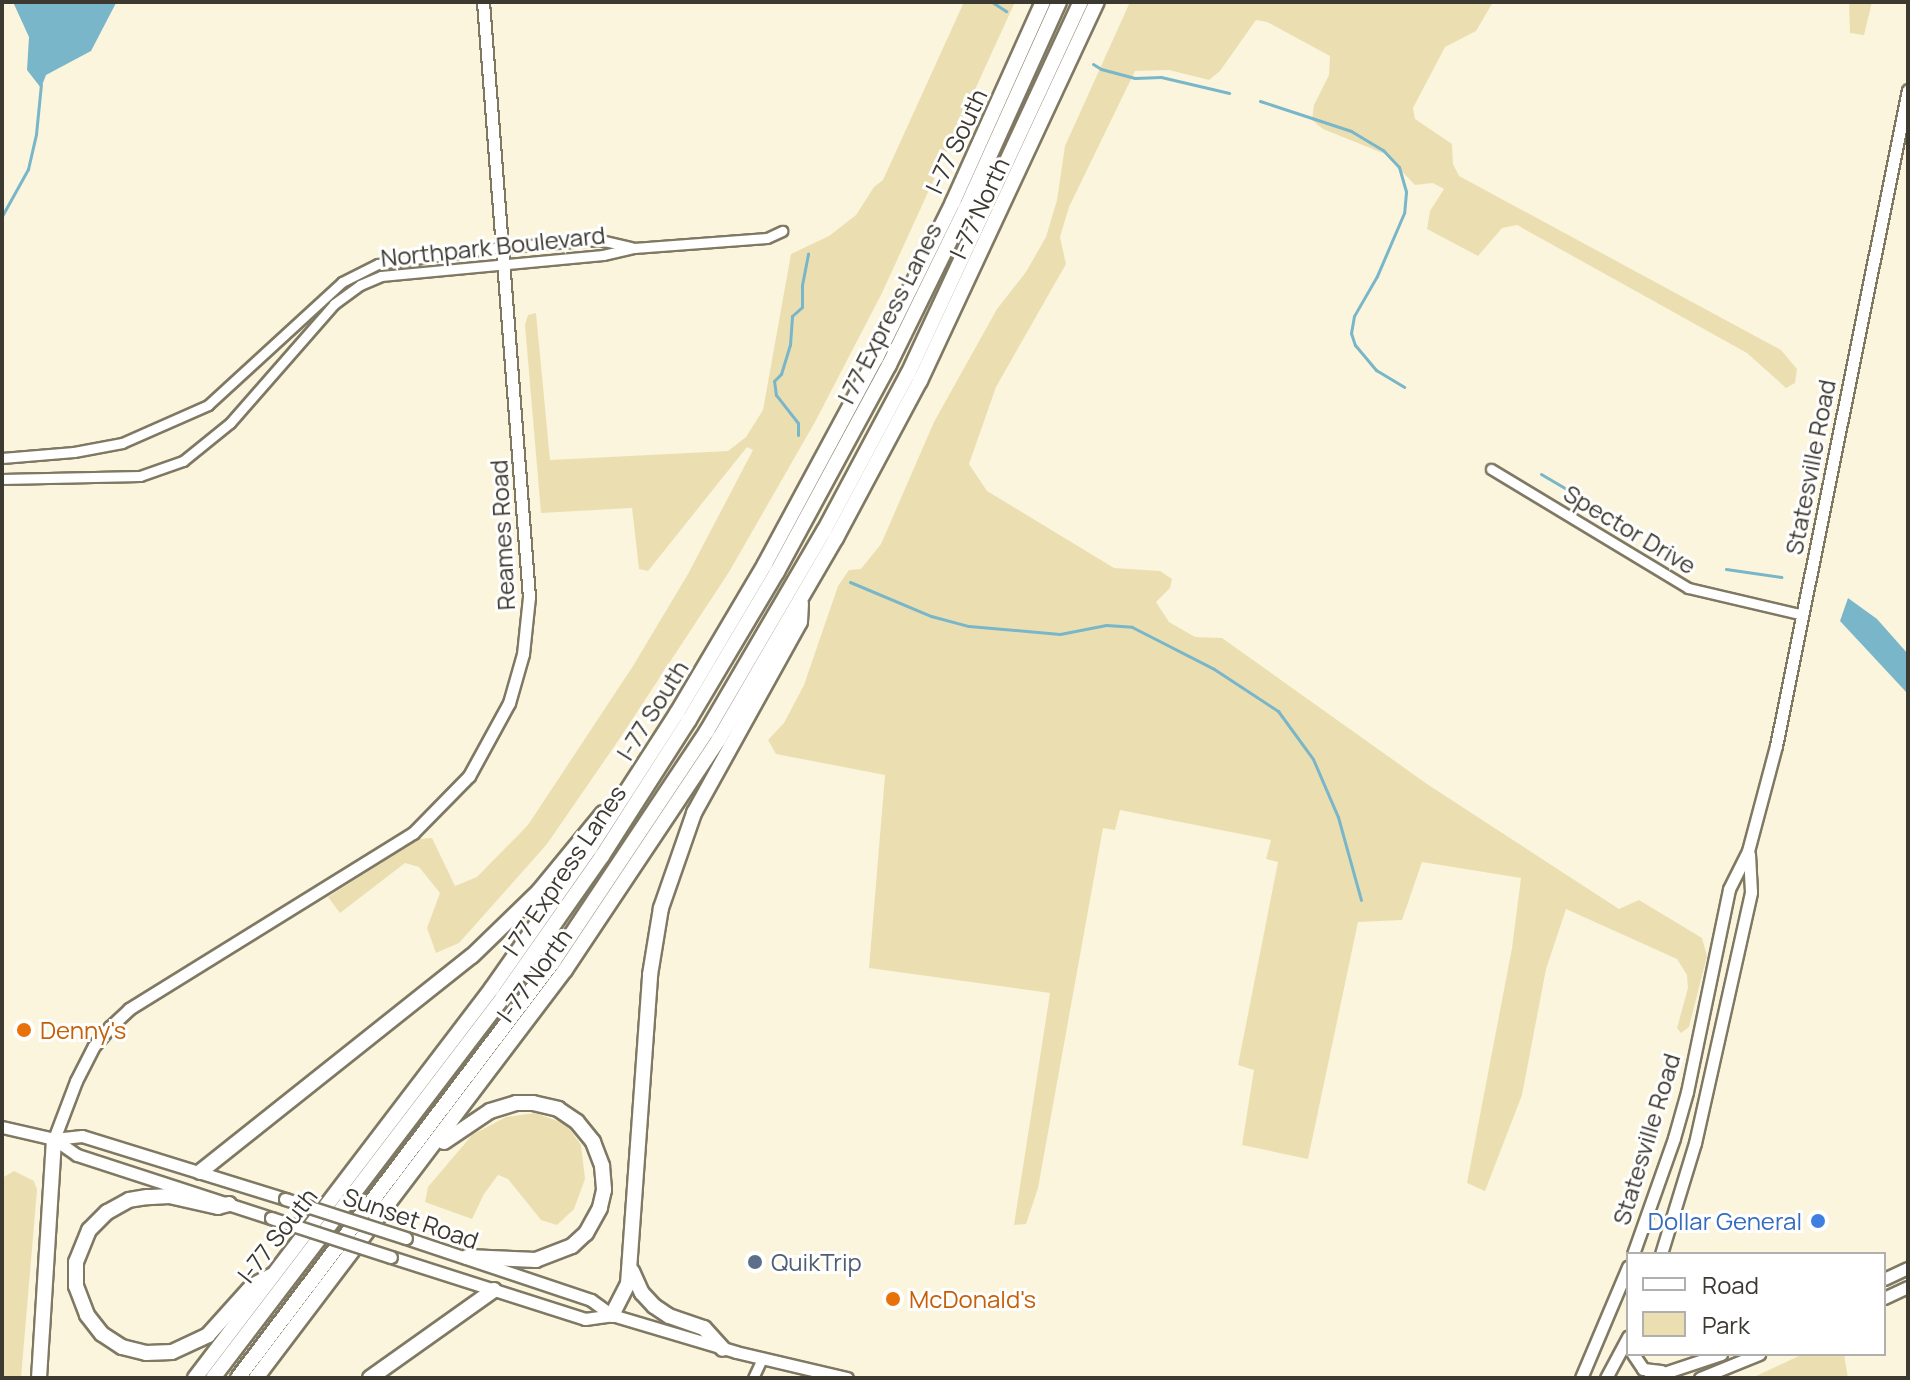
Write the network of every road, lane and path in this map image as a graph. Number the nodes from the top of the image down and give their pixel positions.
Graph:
1 (483, 2) edge
2 (1043, 2) edge
3 (1059, 2) edge
4 (1081, 2) edge
5 (1097, 2) edge
6 (1908, 90) edge
7 (782, 231) dead end
8 (502, 247) junction
9 (634, 248) junction
10 (505, 263) junction
11 (2, 458) edge
12 (1491, 469) dead end
13 (2, 479) edge
14 (802, 600) junction
15 (1803, 615) junction
16 (647, 761) junction
17 (1748, 851) junction
18 (1687, 1092) junction
19 (1705, 1097) junction
20 (2, 1127) edge
21 (54, 1139) junction
22 (428, 1154) junction
23 (200, 1172) junction
24 (229, 1204) junction
25 (1634, 1252) edge
26 (1662, 1252) edge
27 (467, 1257) junction
28 (630, 1266) junction
29 (1905, 1270) edge
30 (1626, 1272) edge
31 (275, 1274) junction
32 (1886, 1278) edge
33 (1908, 1287) edge
34 (494, 1290) junction
35 (1886, 1297) edge
36 (612, 1315) junction
37 (1626, 1341) edge
38 (723, 1349) junction
39 (1634, 1356) edge
40 (1715, 1356) edge
41 (1754, 1356) edge
42 (762, 1359) junction
43 (1670, 1371) junction
44 (39, 1378) edge
45 (195, 1378) edge
46 (213, 1378) edge
47 (238, 1378) edge
48 (256, 1378) edge
49 (370, 1378) edge
50 (753, 1378) edge
51 (847, 1378) edge
52 (1581, 1378) edge
53 (1606, 1378) edge
54 (1649, 1378) edge
55 (1700, 1378) edge

1 - 8 main road, Reames Road
2 - 16 highway, I-77 South
3 - 46 highway, I 77 Express Lanes
4 - 47 highway, I 77 Express Lanes
5 - 14 highway, I-77 North
6 - 15 main road, Statesville Road
7 - 9 street, Northpark Boulevard
8 - 9 street, Northpark Boulevard
8 - 10 main road, Reames Road
8 - 11 street, Northpark Boulevard
9 - 10 street, Northpark Boulevard
10 - 13 street, Northpark Boulevard
10 - 21 main road, Reames Road
12 - 15 street, Spector Drive
14 - 22 highway, I-77 North
14 - 28 highway
15 - 17 main road, Statesville Road
16 - 23 highway
16 - 31 highway, I-77 South
17 - 18 main road, Statesville Road
17 - 19 main road, Statesville Road
18 - 19 main road
18 - 25 main road, Statesville Road
19 - 26 main road, Statesville Road
20 - 21 main road, Sunset Road
21 - 23 main road, Sunset Road
21 - 24 main road, Sunset Road
21 - 44 highway
22 - 27 highway
22 - 48 highway, I-77 North
23 - 27 main road, Sunset Road, bridge
24 - 31 highway
24 - 34 main road, Sunset Road, bridge
27 - 36 main road, Sunset Road
28 - 36 highway
28 - 38 highway
29 - 32 main road
29 - 33 street
30 - 52 main road
31 - 45 highway, I-77 South
33 - 35 main road
34 - 36 main road, Sunset Road
34 - 49 highway
36 - 38 main road, Sunset Road
37 - 53 main road
38 - 42 main road, Sunset Road
39 - 43 main road
40 - 43 main road
41 - 55 main road
42 - 50 street
42 - 51 main road, Sunset Road
43 - 54 main road

